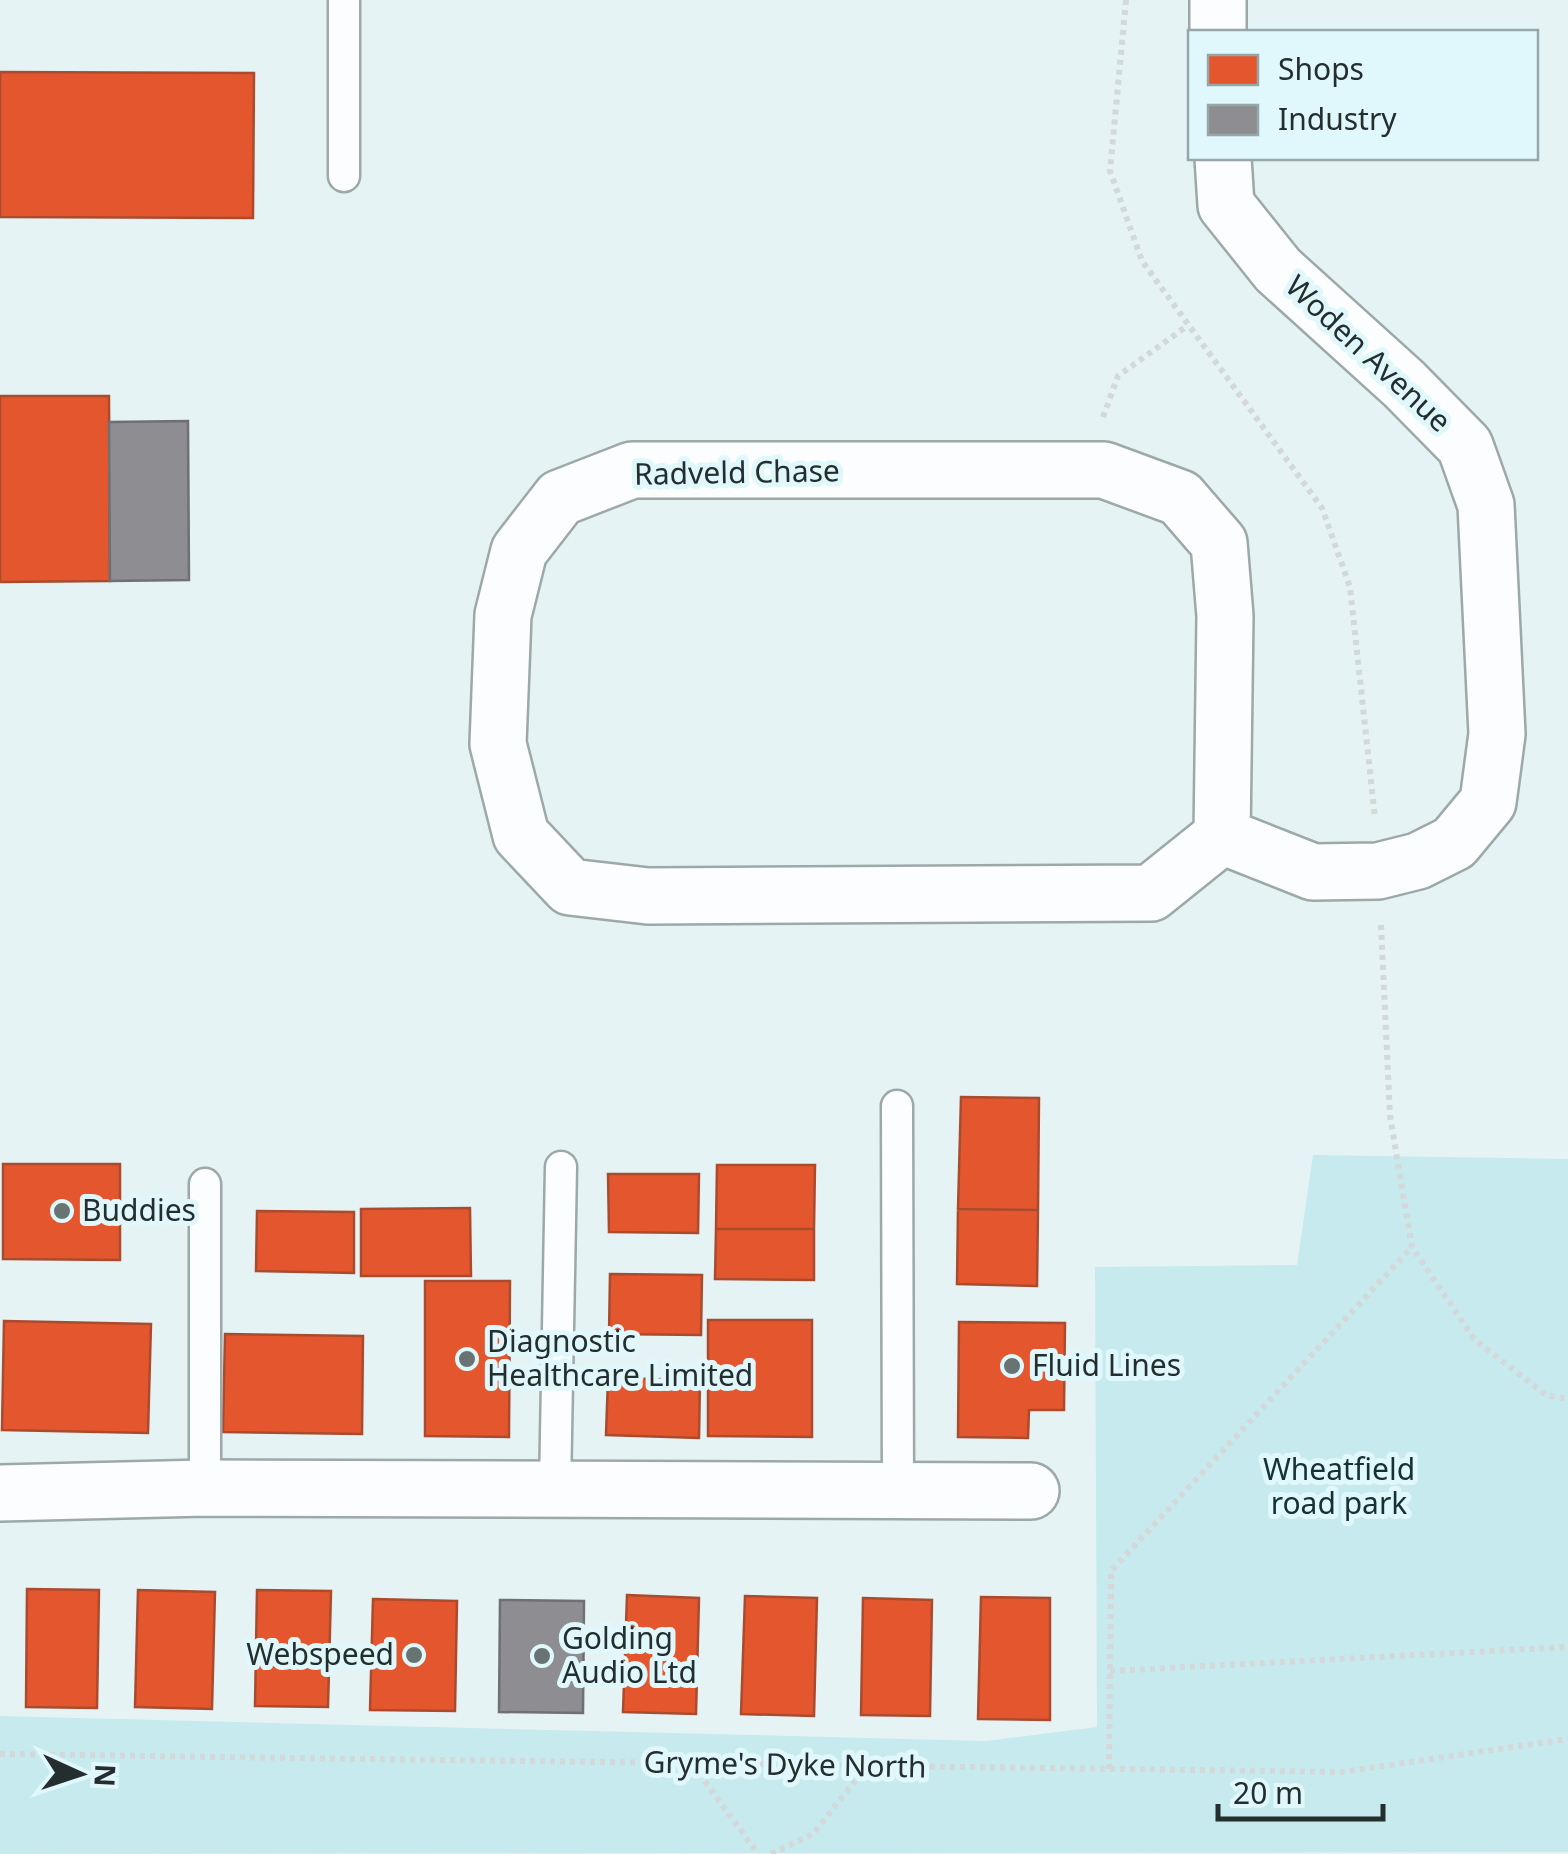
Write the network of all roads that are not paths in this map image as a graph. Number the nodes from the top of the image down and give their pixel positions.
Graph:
1 (344, 0) edge
2 (1218, 0) edge
3 (1218, 30) edge
4 (1223, 160) edge
5 (344, 176) dead end
6 (1222, 836) junction
7 (897, 1106) dead end
8 (561, 1166) dead end
9 (205, 1184) dead end
10 (204, 1488) junction
11 (555, 1489) junction
12 (898, 1491) junction
13 (1031, 1491) dead end
14 (0, 1493) edge

1 - 5 lane
2 - 3 street
4 - 6 street, Woden Avenue
6 - 6 street, Radveld Chase
7 - 12 lane
8 - 11 lane
9 - 10 lane
10 - 11 street
10 - 14 street
11 - 12 street
12 - 13 street

